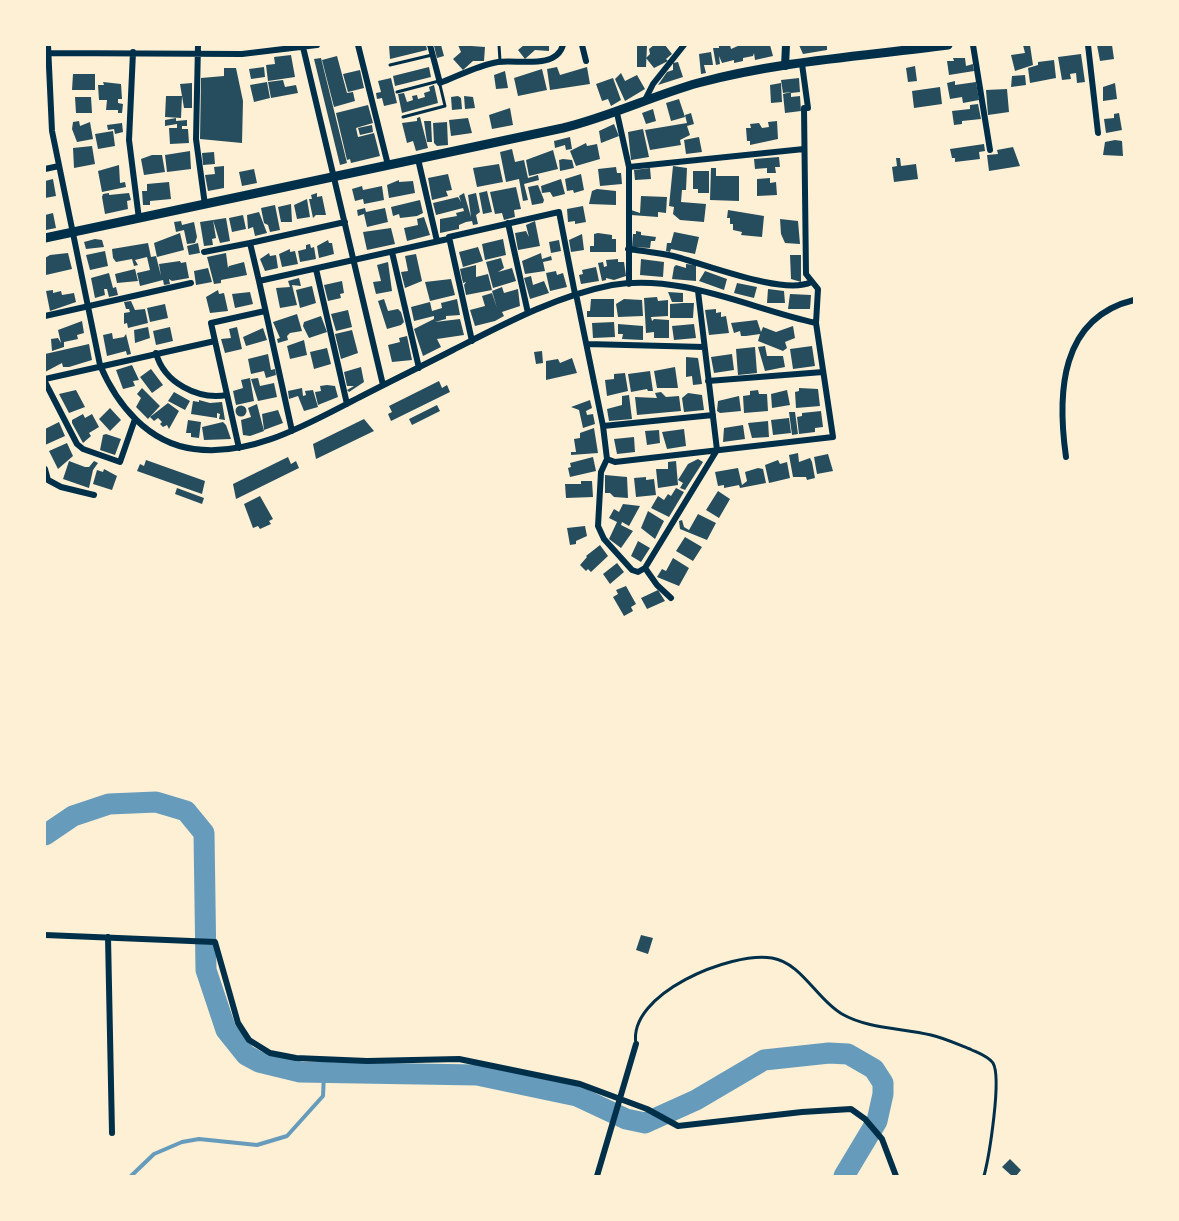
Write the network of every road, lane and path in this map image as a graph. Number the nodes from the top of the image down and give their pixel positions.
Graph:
1 (48, 45) edge
2 (317, 45) edge
3 (358, 45) edge
4 (429, 45) edge
5 (499, 45) edge
6 (562, 45) edge
7 (582, 45) edge
8 (684, 45) edge
9 (786, 45) edge
10 (948, 45) edge
11 (974, 45) edge
12 (1088, 45) edge
13 (303, 47) junction
14 (198, 49) edge
15 (133, 52) junction
16 (46, 53) edge
17 (432, 55) junction
18 (500, 61) junction
19 (586, 61) dead end
20 (802, 64) junction
21 (390, 66) dead end
22 (785, 66) junction
23 (439, 82) junction
24 (397, 92) dead end
25 (645, 102) junction
26 (617, 113) junction
27 (403, 117) dead end
28 (1098, 133) dead end
29 (804, 148) junction
30 (990, 150) dead end
31 (418, 159) junction
32 (388, 165) junction
33 (59, 166) junction
34 (629, 167) junction
35 (45, 169) edge
36 (335, 177) junction
37 (205, 205) junction
38 (139, 219) junction
39 (345, 222) junction
40 (508, 223) junction
41 (73, 233) junction
42 (45, 238) edge
43 (448, 239) junction
44 (437, 241) junction
45 (250, 243) junction
46 (628, 249) junction
47 (204, 252) dead end
48 (392, 252) junction
49 (354, 261) junction
50 (316, 269) junction
51 (259, 281) junction
52 (811, 282) junction
53 (191, 284) dead end
54 (629, 284) junction
55 (698, 291) junction
56 (575, 294) junction
57 (1134, 300) edge
58 (88, 307) junction
59 (264, 311) junction
60 (528, 313) junction
61 (45, 316) edge
62 (816, 323) junction
63 (215, 341) junction
64 (472, 341) junction
65 (587, 344) junction
66 (704, 347) junction
67 (156, 353) junction
68 (100, 365) junction
69 (419, 368) junction
70 (823, 372) junction
71 (45, 380) edge
72 (708, 381) junction
73 (383, 386) junction
74 (227, 395) junction
75 (347, 404) junction
76 (713, 415) junction
77 (135, 419) junction
78 (603, 426) junction
79 (292, 431) junction
80 (239, 447) junction
81 (717, 450) junction
82 (1066, 457) dead end
83 (607, 459) junction
84 (45, 469) edge
85 (46, 483) edge
86 (94, 495) dead end
87 (645, 568) junction
88 (671, 598) dead end
89 (45, 935) edge
90 (108, 937) junction
91 (636, 1044) joint
92 (112, 1133) dead end
93 (597, 1176) edge
94 (896, 1176) edge
95 (984, 1176) edge

1 - 16 street
2 - 13 street
3 - 32 street
4 - 17 street
5 - 18 lane
6 - 18 street
7 - 19 street
8 - 25 street
9 - 22 main road
10 - 20 main road
11 - 30 street
12 - 28 street
13 - 14 street
13 - 36 street
14 - 15 street
14 - 37 street
15 - 16 street
15 - 38 street
16 - 33 street
17 - 21 lane
17 - 23 street
18 - 23 street
20 - 22 main road
20 - 29 street
22 - 25 main road
23 - 24 lane
23 - 27 lane
25 - 26 main road
26 - 31 main road
26 - 34 street
29 - 34 street
29 - 52 street
31 - 32 main road
31 - 44 street
32 - 36 main road
33 - 35 street
33 - 41 street
34 - 46 street
36 - 37 main road
36 - 39 street
37 - 38 main road
38 - 41 main road
39 - 45 street
39 - 49 street
40 - 43 street
40 - 56 street
40 - 60 street
41 - 42 main road
41 - 58 street
43 - 44 street
43 - 64 street
44 - 48 street
45 - 47 street
45 - 51 street
46 - 52 street
46 - 54 street
48 - 49 street
48 - 69 street
49 - 50 street
49 - 73 street
50 - 51 street
50 - 75 street
51 - 59 street
52 - 62 street
53 - 58 street
54 - 55 street
54 - 56 street
55 - 62 street
55 - 66 street
56 - 60 street
56 - 65 street
57 - 82 street
58 - 61 street
58 - 68 street
59 - 63 street
59 - 79 street
60 - 64 street
62 - 70 street
63 - 67 street
63 - 74 street
64 - 69 street
65 - 66 street
65 - 78 street
66 - 72 street
67 - 68 street
67 - 74 street
68 - 71 street
68 - 77 street
69 - 73 street
70 - 72 street
70 - 81 street
71 - 77 street
72 - 76 street
73 - 75 street
74 - 80 street
75 - 79 street
76 - 78 street
76 - 81 street
77 - 80 street
78 - 83 street
79 - 80 street
81 - 83 street
81 - 87 street
83 - 87 street
84 - 85 street
85 - 86 street
87 - 88 street
89 - 90 street
90 - 92 street
90 - 94 street
91 - 93 street
91 - 95 lane

